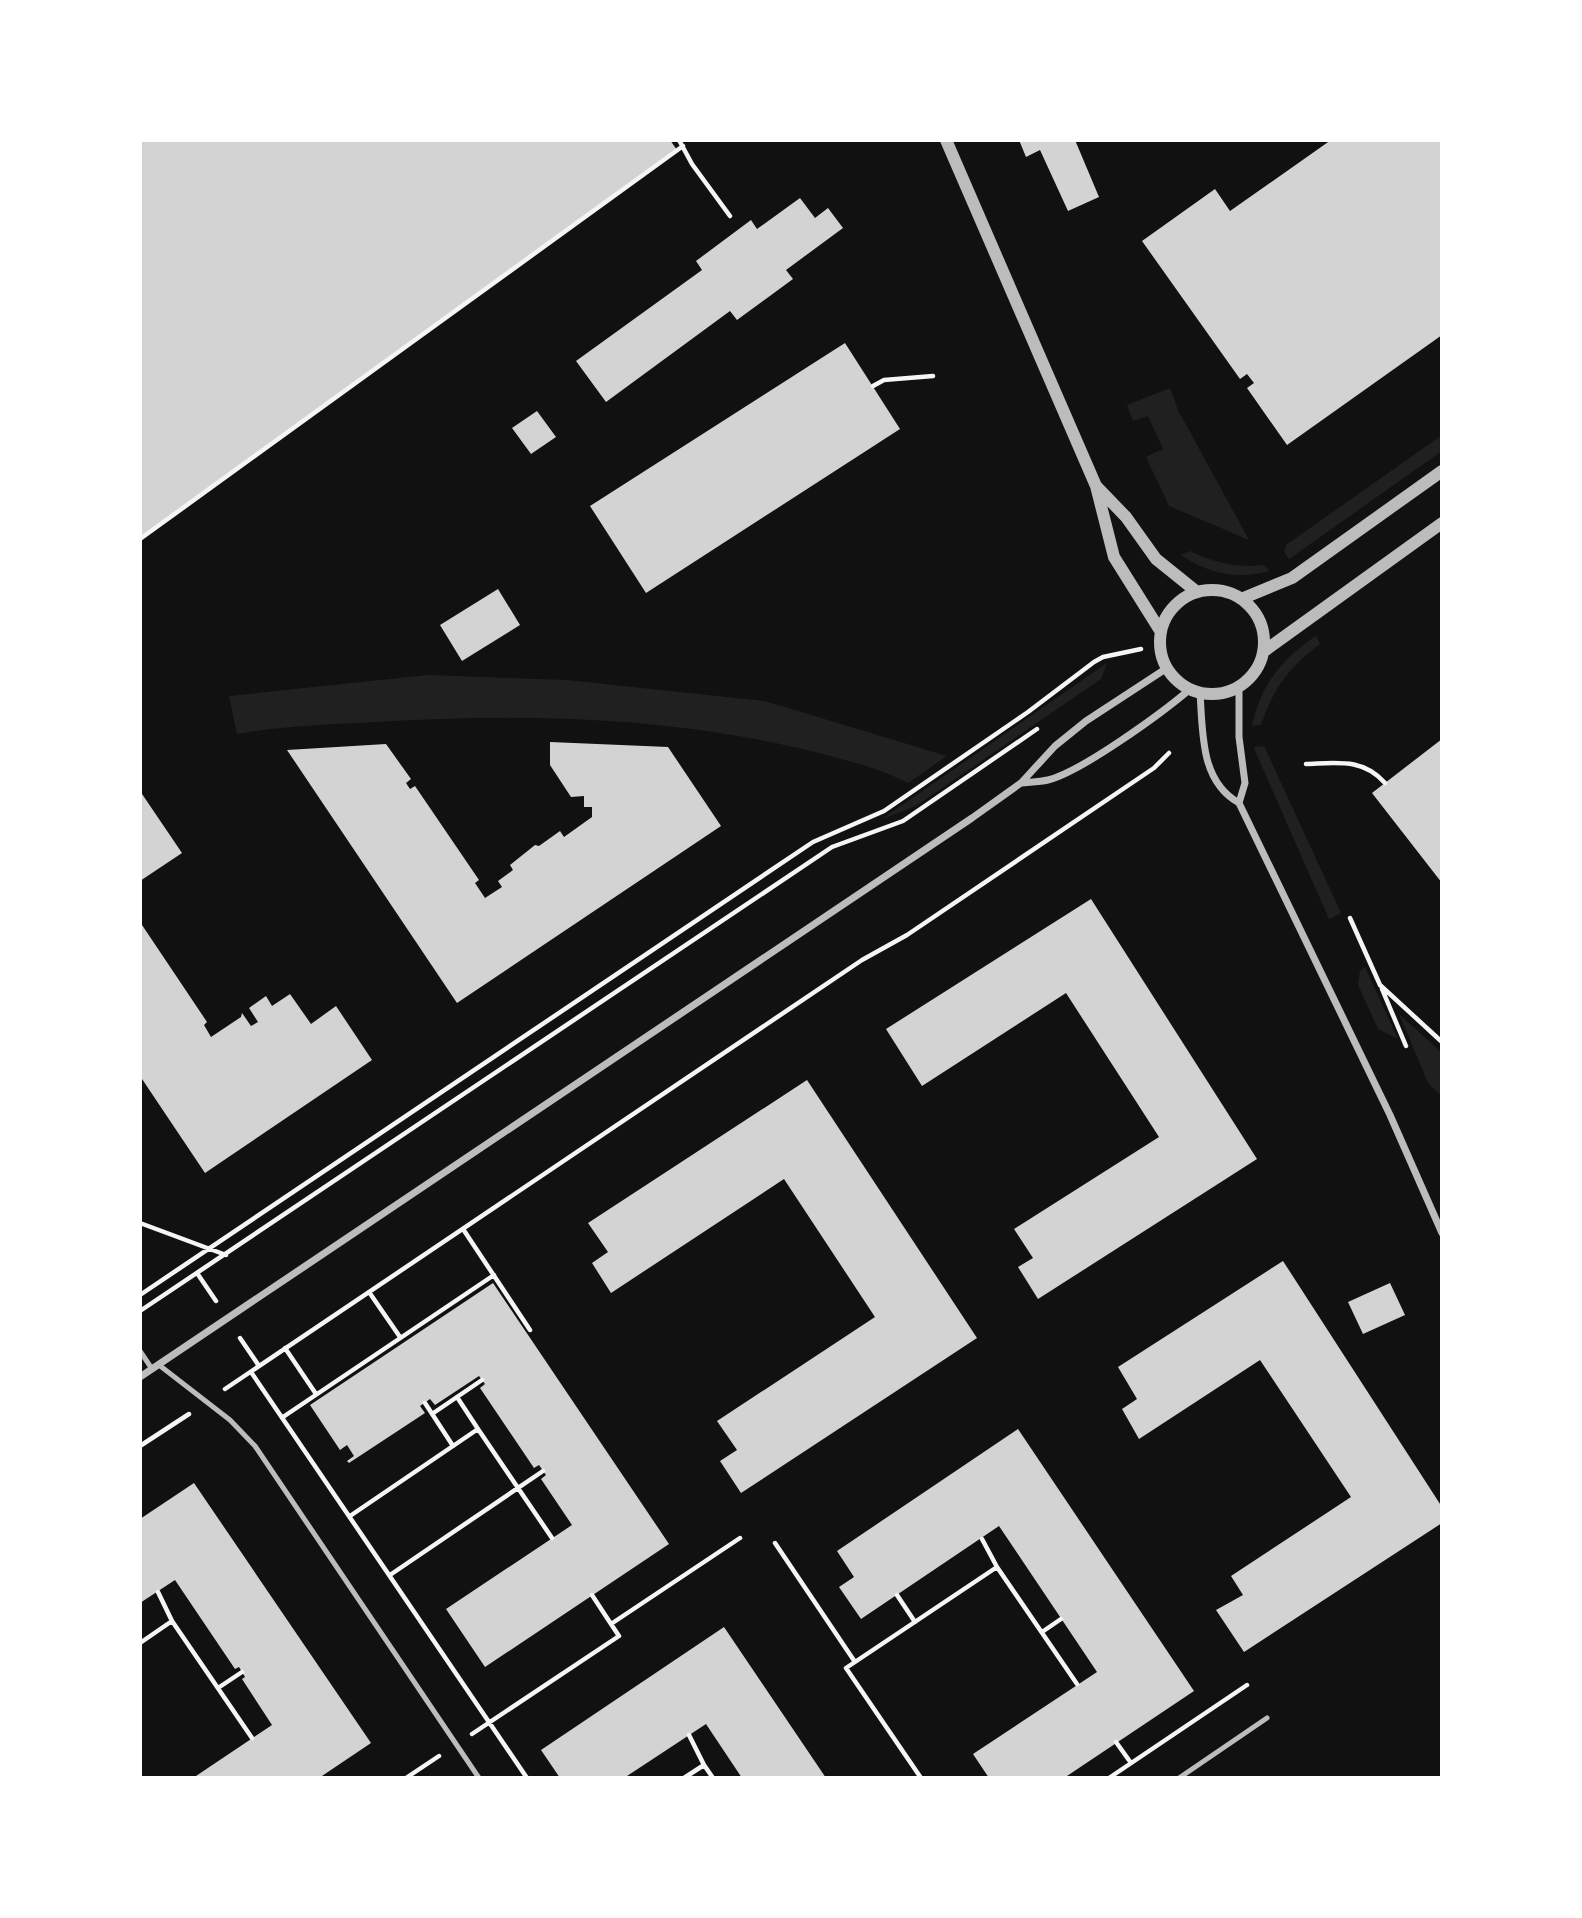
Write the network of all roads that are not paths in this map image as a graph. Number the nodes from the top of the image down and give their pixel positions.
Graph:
1 (946, 140) edge
2 (1442, 471) edge
3 (1096, 485) junction
4 (1442, 523) edge
5 (1197, 592) junction
6 (1241, 599) junction
7 (1161, 632) junction
8 (1263, 652) junction
9 (1167, 668) junction
10 (1239, 687) junction
11 (1194, 691) junction
12 (1021, 783) junction
13 (1239, 803) junction
14 (1442, 1233) edge
15 (140, 1351) edge
16 (156, 1367) junction
17 (140, 1377) edge
18 (1267, 1718) dead end
19 (479, 1778) edge
20 (1179, 1778) edge

1 - 3 street
2 - 6 street
3 - 5 street
3 - 7 street
4 - 8 street
5 - 6 street
5 - 7 street
6 - 8 street
7 - 9 street
8 - 10 street
9 - 11 street
9 - 12 street
10 - 11 street
10 - 13 street
11 - 12 street
11 - 13 street
12 - 16 street
13 - 14 street
15 - 16 lane
16 - 17 street
16 - 19 lane
18 - 20 lane

